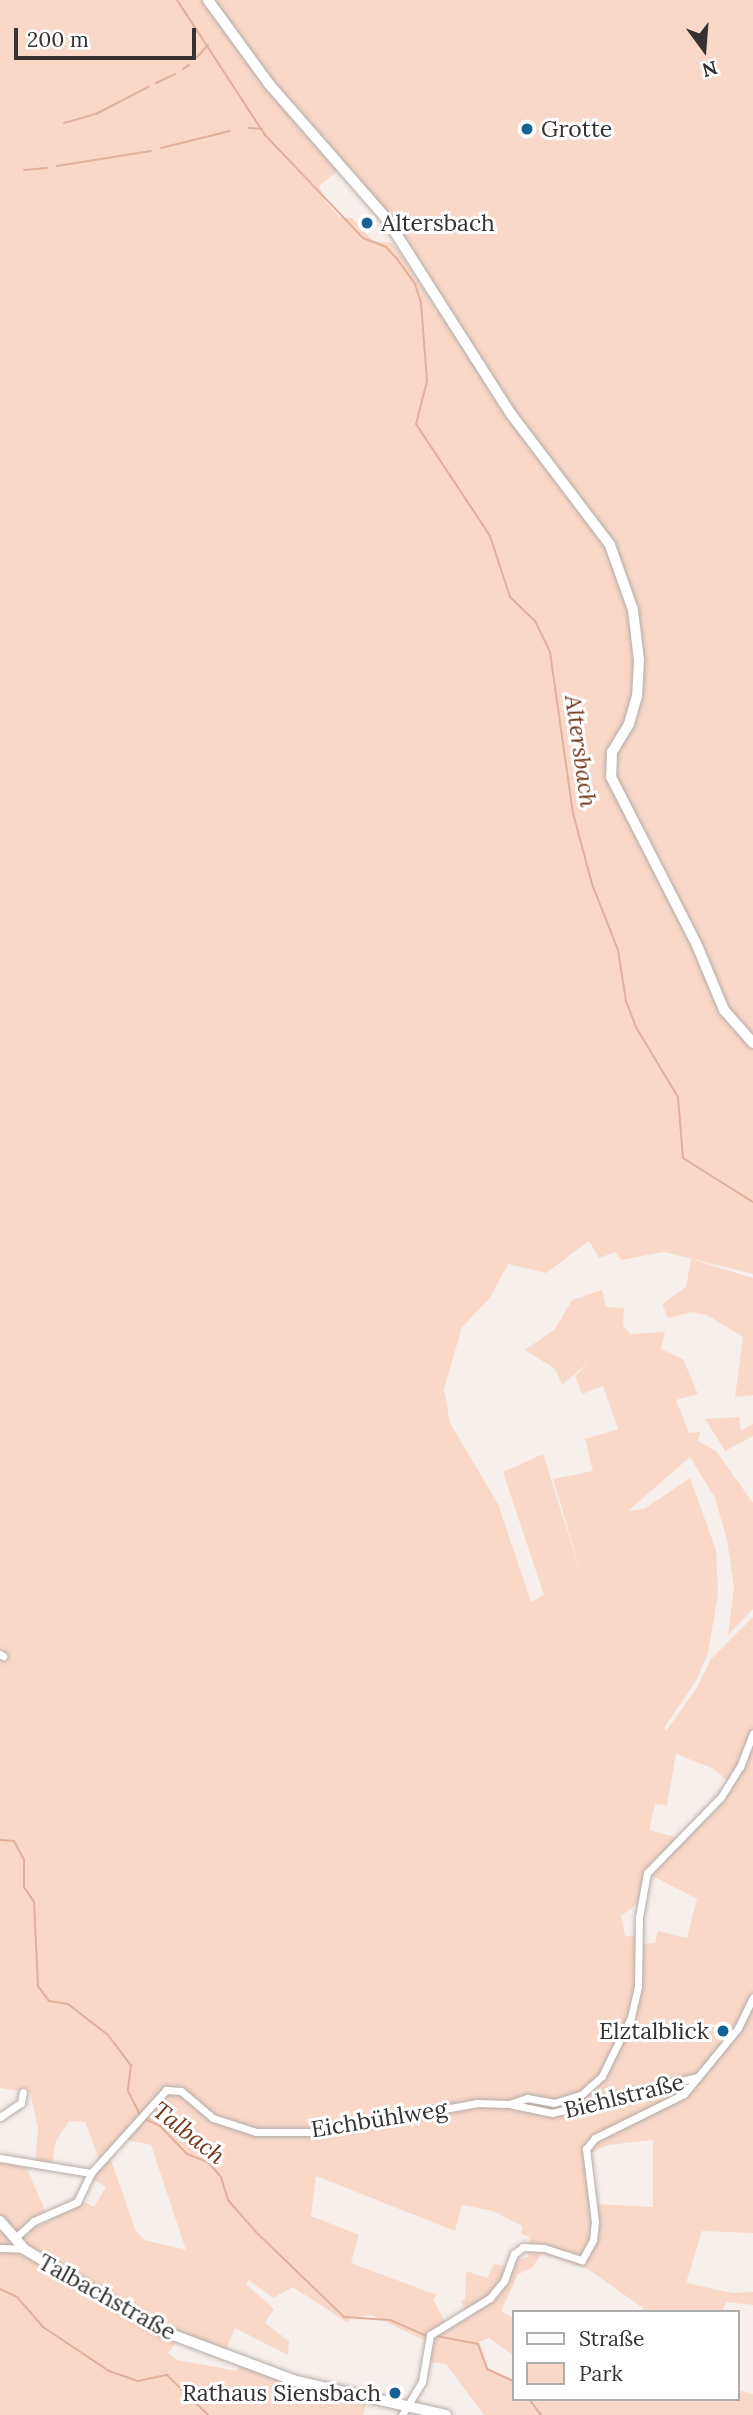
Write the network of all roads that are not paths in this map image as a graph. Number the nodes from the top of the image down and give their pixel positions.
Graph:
1 (208, 0) edge
2 (753, 1043) edge
3 (753, 1733) edge
4 (753, 1997) edge
5 (698, 2077) junction
6 (23, 2092) dead end
7 (527, 2098) junction
8 (509, 2104) junction
9 (527, 2109) junction
10 (0, 2117) edge
11 (0, 2158) edge
12 (91, 2173) junction
13 (1, 2225) edge
14 (15, 2238) junction
15 (0, 2248) edge
16 (24, 2249) junction
17 (404, 2410) edge
18 (446, 2415) edge

1 - 2 street
3 - 7 street, Eichbühlweg
4 - 5 street, Biehlstraße
5 - 9 street, Biehlstraße
5 - 17 street, Biehlstraße
6 - 10 street
7 - 8 street, Eichbühlweg
7 - 9 street
8 - 9 street, Biehlstraße
8 - 12 street, Eichbühlweg
11 - 12 street
12 - 14 street, Eichbühlweg
13 - 14 street, Talbachstraße
14 - 16 street, Talbachstraße
15 - 16 street
16 - 17 street, Talbachstraße
17 - 18 street, Talbachstraße

